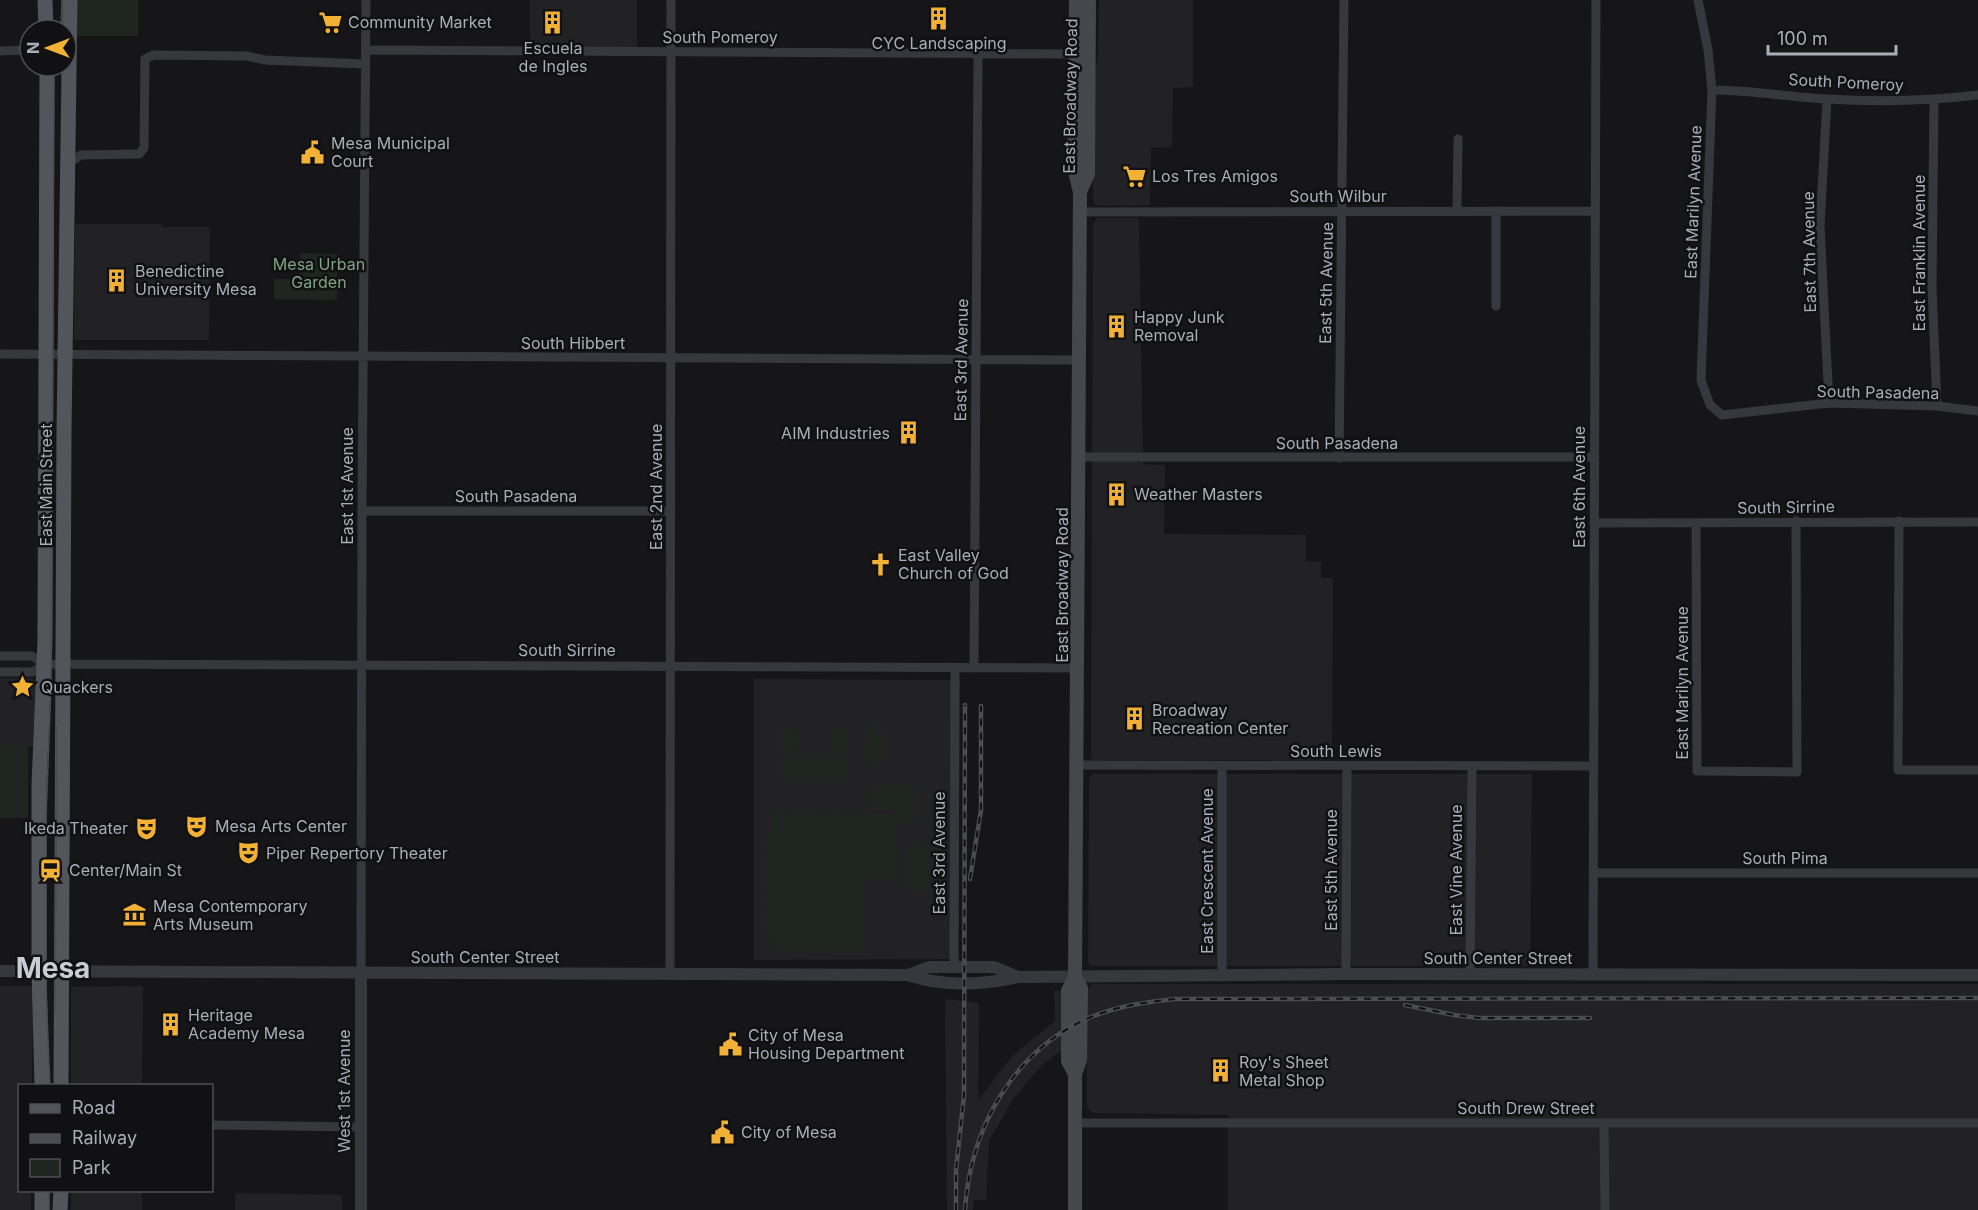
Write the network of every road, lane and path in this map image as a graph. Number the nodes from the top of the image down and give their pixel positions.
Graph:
1 (70, 0) edge
2 (366, 0) edge
3 (671, 0) edge
4 (1076, 0) edge
5 (1089, 0) edge
6 (1344, 0) edge
7 (1596, 0) edge
8 (1698, 0) edge
9 (366, 50) junction
10 (0, 51) edge
11 (18, 51) edge
12 (671, 52) junction
13 (978, 53) junction
14 (1075, 54) junction
15 (365, 64) junction
16 (47, 78) edge
17 (1712, 90) junction
18 (1978, 95) edge
19 (1827, 99) junction
20 (1934, 100) junction
21 (67, 139) junction
22 (1458, 139) dead end
23 (81, 155) junction
24 (67, 169) junction
25 (1080, 192) junction
26 (1341, 211) junction
27 (1457, 211) junction
28 (1496, 211) junction
29 (1595, 211) junction
30 (1080, 212) junction
31 (1496, 306) dead end
32 (0, 354) edge
33 (46, 354) junction
34 (65, 354) junction
35 (363, 356) junction
36 (671, 358) junction
37 (975, 360) junction
38 (1081, 360) junction
39 (1829, 403) junction
40 (1710, 405) joint
41 (1937, 406) junction
42 (1978, 411) edge
43 (1080, 457) junction
44 (1594, 457) junction
45 (1339, 458) junction
46 (362, 511) junction
47 (671, 511) junction
48 (1796, 521) junction
49 (1899, 521) junction
50 (1978, 522) edge
51 (1594, 523) junction
52 (1696, 523) junction
53 (0, 656) edge
54 (54, 664) junction
55 (362, 665) junction
56 (670, 666) junction
57 (955, 668) junction
58 (974, 668) junction
59 (1078, 668) junction
60 (0, 672) edge
61 (1077, 765) junction
62 (1222, 766) junction
63 (1347, 766) junction
64 (1472, 766) junction
65 (1593, 766) junction
66 (1978, 770) edge
67 (1593, 873) junction
68 (1978, 873) edge
69 (954, 967) junction
70 (0, 971) edge
71 (39, 971) junction
72 (63, 971) junction
73 (361, 973) junction
74 (670, 974) junction
75 (1346, 974) junction
76 (1593, 974) junction
77 (908, 975) junction
78 (1222, 975) junction
79 (1470, 975) junction
80 (1978, 975) edge
81 (1018, 977) junction
82 (1076, 977) junction
83 (42, 1084) edge
84 (61, 1084) edge
85 (1075, 1123) junction
86 (1604, 1123) junction
87 (1978, 1123) edge
88 (213, 1125) edge
89 (361, 1127) junction
90 (42, 1192) edge
91 (60, 1192) edge
92 (42, 1210) edge
93 (60, 1210) edge
94 (361, 1210) edge
95 (1075, 1210) edge
96 (1605, 1210) edge

1 - 21 main road, East Main Street
2 - 9 street, East 1st Avenue
3 - 12 street, East 2nd Avenue
4 - 14 main road, East Broadway Road
5 - 25 main road, East Broadway Road
6 - 26 street, East 5th Avenue
7 - 29 street, East 6th Avenue
8 - 17 street, East Marilyn Avenue
9 - 12 street, South Pomeroy
9 - 15 street, East 1st Avenue
10 - 11 street
12 - 13 street, South Pomeroy
12 - 36 street, East 2nd Avenue
13 - 14 street, South Pomeroy
13 - 37 street, East 3rd Avenue
14 - 25 main road, East Broadway Road
15 - 23 street
15 - 35 street, East 1st Avenue
16 - 33 main road, East Main Street
17 - 19 street, South Pomeroy
17 - 40 street, East Marilyn Avenue
18 - 20 street, South Pomeroy
19 - 20 street, South Pomeroy
19 - 39 street, East 7th Avenue
20 - 41 street, East Franklin Avenue
21 - 23 street
21 - 24 main road, East Main Street
22 - 27 street
23 - 24 street
24 - 34 main road, East Main Street
25 - 30 main road, East Broadway Road
26 - 27 street, South Wilbur
26 - 30 street, South Wilbur
26 - 45 street, East 5th Avenue
27 - 28 street, South Wilbur
28 - 29 street, South Wilbur
28 - 31 street
29 - 44 street, East 6th Avenue
30 - 38 main road, East Broadway Road
32 - 33 street, South Hibbert
33 - 34 street, South Hibbert
33 - 54 main road, East Main Street
34 - 35 street, South Hibbert
34 - 54 main road, East Main Street
35 - 36 street, South Hibbert
35 - 46 street, East 1st Avenue
36 - 37 street, South Hibbert
36 - 47 street, East 2nd Avenue
37 - 38 street, South Hibbert
37 - 58 street, East 3rd Avenue
38 - 43 main road, East Broadway Road
39 - 40 street, South Pasadena
39 - 41 street, South Pasadena
41 - 42 street, South Pasadena
43 - 45 street, South Pasadena
43 - 59 main road, East Broadway Road
44 - 45 street, South Pasadena
44 - 51 street, East 6th Avenue
46 - 47 street, South Pasadena
46 - 55 street, East 1st Avenue
47 - 56 street, East 2nd Avenue
48 - 49 street, South Sirrine
48 - 52 street, South Sirrine
48 - 52 street, East Marilyn Avenue
49 - 50 street, South Sirrine
49 - 66 street
51 - 52 street, South Sirrine
51 - 65 street, East 6th Avenue
53 - 54 street
54 - 55 street, South Sirrine
54 - 60 street
54 - 71 main road, East Main Street
54 - 72 main road, East Main Street
55 - 56 street, South Sirrine
55 - 73 street, East 1st Avenue
56 - 57 street, South Sirrine
56 - 74 street, East 2nd Avenue
57 - 58 street, South Sirrine
57 - 69 street, East 3rd Avenue
58 - 59 street, South Sirrine
59 - 61 main road, East Broadway Road
61 - 62 street, South Lewis
61 - 82 main road, East Broadway Road
62 - 63 street, South Lewis
62 - 78 street, East Crescent Avenue
63 - 64 street, South Lewis
63 - 75 street, East 5th Avenue
64 - 65 street, South Lewis
64 - 79 street, East Vine Avenue
65 - 67 street, East 6th Avenue
67 - 68 street, South Pima
67 - 76 street, East 6th Avenue
69 - 77 street, South Center Street
69 - 81 street, South Center Street
70 - 71 street, South Center Street
71 - 72 street, South Center Street
71 - 83 main road, East Main Street
72 - 73 street, South Center Street
72 - 84 main road, East Main Street
73 - 74 street, South Center Street
73 - 89 street, West 1st Avenue
74 - 77 street, South Center Street
75 - 78 street, South Center Street
75 - 79 street, South Center Street
76 - 79 street, South Center Street
76 - 80 street, South Center Street
77 - 81 street, South Center Street
78 - 82 street, South Center Street
81 - 82 street, South Center Street
82 - 85 main road, East Broadway Road
85 - 86 street, South Drew Street
85 - 95 main road, East Broadway Road
86 - 87 street, South Drew Street
86 - 96 street
88 - 89 street
89 - 94 street, West 1st Avenue
90 - 92 main road
91 - 93 main road

